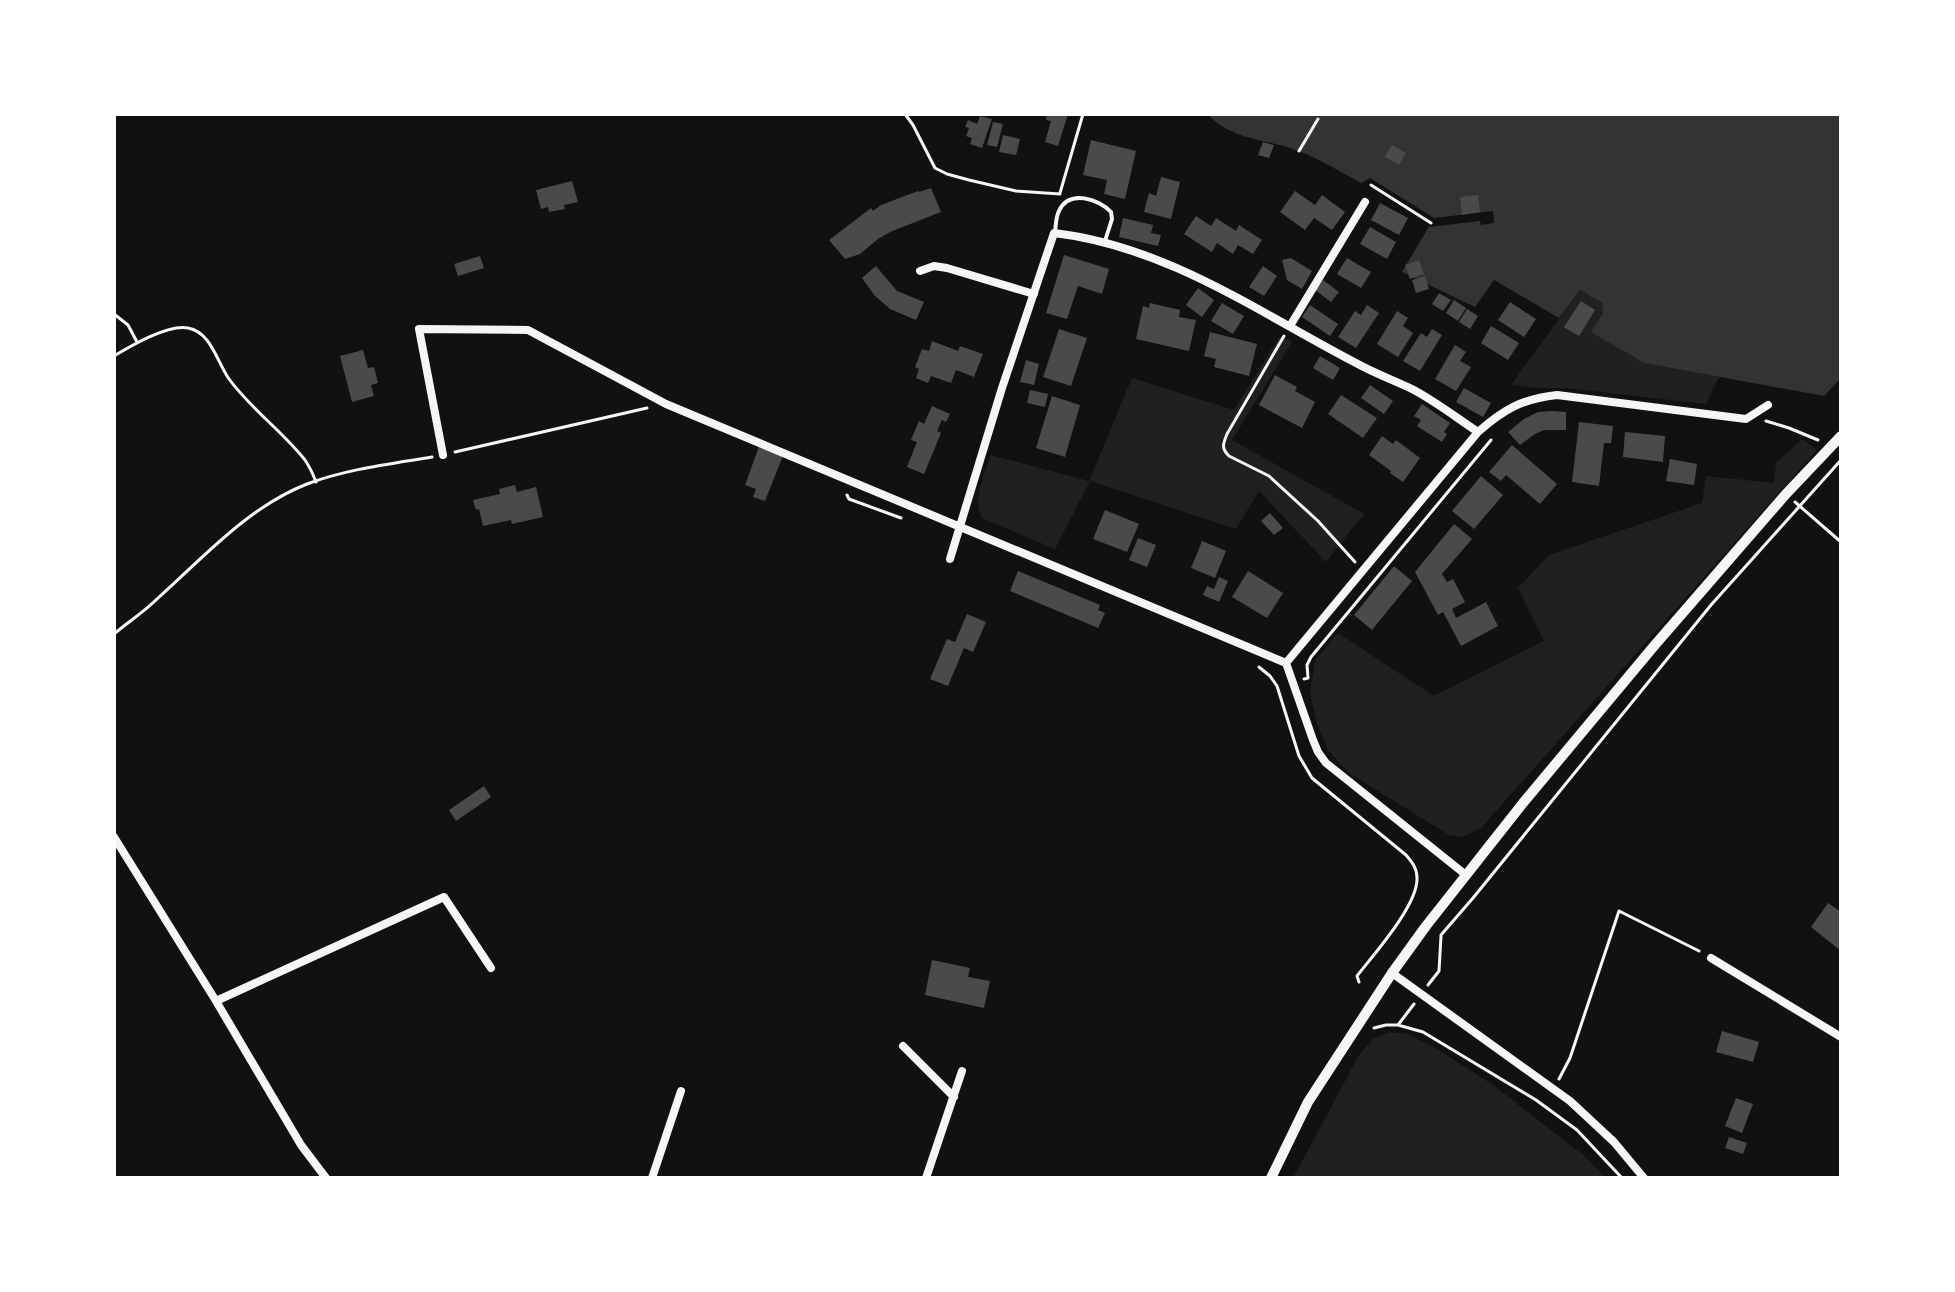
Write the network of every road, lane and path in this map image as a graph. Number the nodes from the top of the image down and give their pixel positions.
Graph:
1 (905, 114) edge
2 (1083, 114) edge
3 (1318, 119) dead end
4 (1299, 151) dead end
5 (1371, 185) dead end
6 (1365, 202) dead end
7 (1431, 223) dead end
8 (1054, 233) junction
9 (1105, 241) junction
10 (920, 271) dead end
11 (1034, 294) junction
12 (114, 314) edge
13 (1290, 326) junction
14 (137, 343) junction
15 (114, 356) edge
16 (666, 404) junction
17 (1768, 405) dead end
18 (1746, 419) junction
19 (1478, 432) junction
20 (1841, 436) edge
21 (1491, 439) dead end
22 (1818, 440) dead end
23 (443, 455) junction
24 (1841, 460) edge
25 (834, 473) junction
26 (316, 482) junction
27 (1786, 494) junction
28 (1799, 506) junction
29 (903, 518) dead end
30 (960, 526) junction
31 (1841, 542) edge
32 (950, 559) dead end
33 (1363, 571) junction
34 (114, 634) edge
35 (1254, 663) dead end
36 (1286, 663) junction
37 (1294, 682) junction
38 (1278, 690) junction
39 (114, 837) edge
40 (1466, 875) junction
41 (1441, 935) dead end
42 (1711, 958) joint
43 (491, 968) dead end
44 (1392, 973) junction
45 (1359, 982) dead end
46 (216, 1001) junction
47 (1398, 1025) dead end
48 (1372, 1028) dead end
49 (1841, 1037) edge
50 (903, 1046) dead end
51 (962, 1071) dead end
52 (1554, 1090) junction
53 (681, 1091) dead end
54 (954, 1097) junction
55 (326, 1178) edge
56 (652, 1178) edge
57 (926, 1178) edge
58 (1271, 1178) edge
59 (1644, 1178) edge

1 - 2 path
3 - 4 path
5 - 7 path
6 - 13 street
8 - 9 street
8 - 9 lane
8 - 11 street
9 - 13 street
10 - 11 street
11 - 30 street
12 - 14 path
13 - 19 street
13 - 33 path
14 - 15 path
14 - 26 path
16 - 23 path
16 - 23 street
16 - 25 street
17 - 18 street
18 - 19 street
18 - 22 path
19 - 33 street
20 - 27 street
21 - 37 path
23 - 26 path
24 - 28 path
25 - 29 path
25 - 30 street
26 - 34 path
27 - 28 path
27 - 40 street
28 - 31 path
28 - 41 path
30 - 32 street
30 - 36 street
33 - 36 street
35 - 38 path
36 - 37 street
37 - 38 path
37 - 40 street
38 - 45 path
39 - 46 street
40 - 44 street
42 - 49 street
42 - 52 path
43 - 46 street
44 - 52 street
44 - 58 street
46 - 55 street
47 - 48 path
50 - 54 street
51 - 54 street
52 - 59 street
53 - 56 street
54 - 57 street

